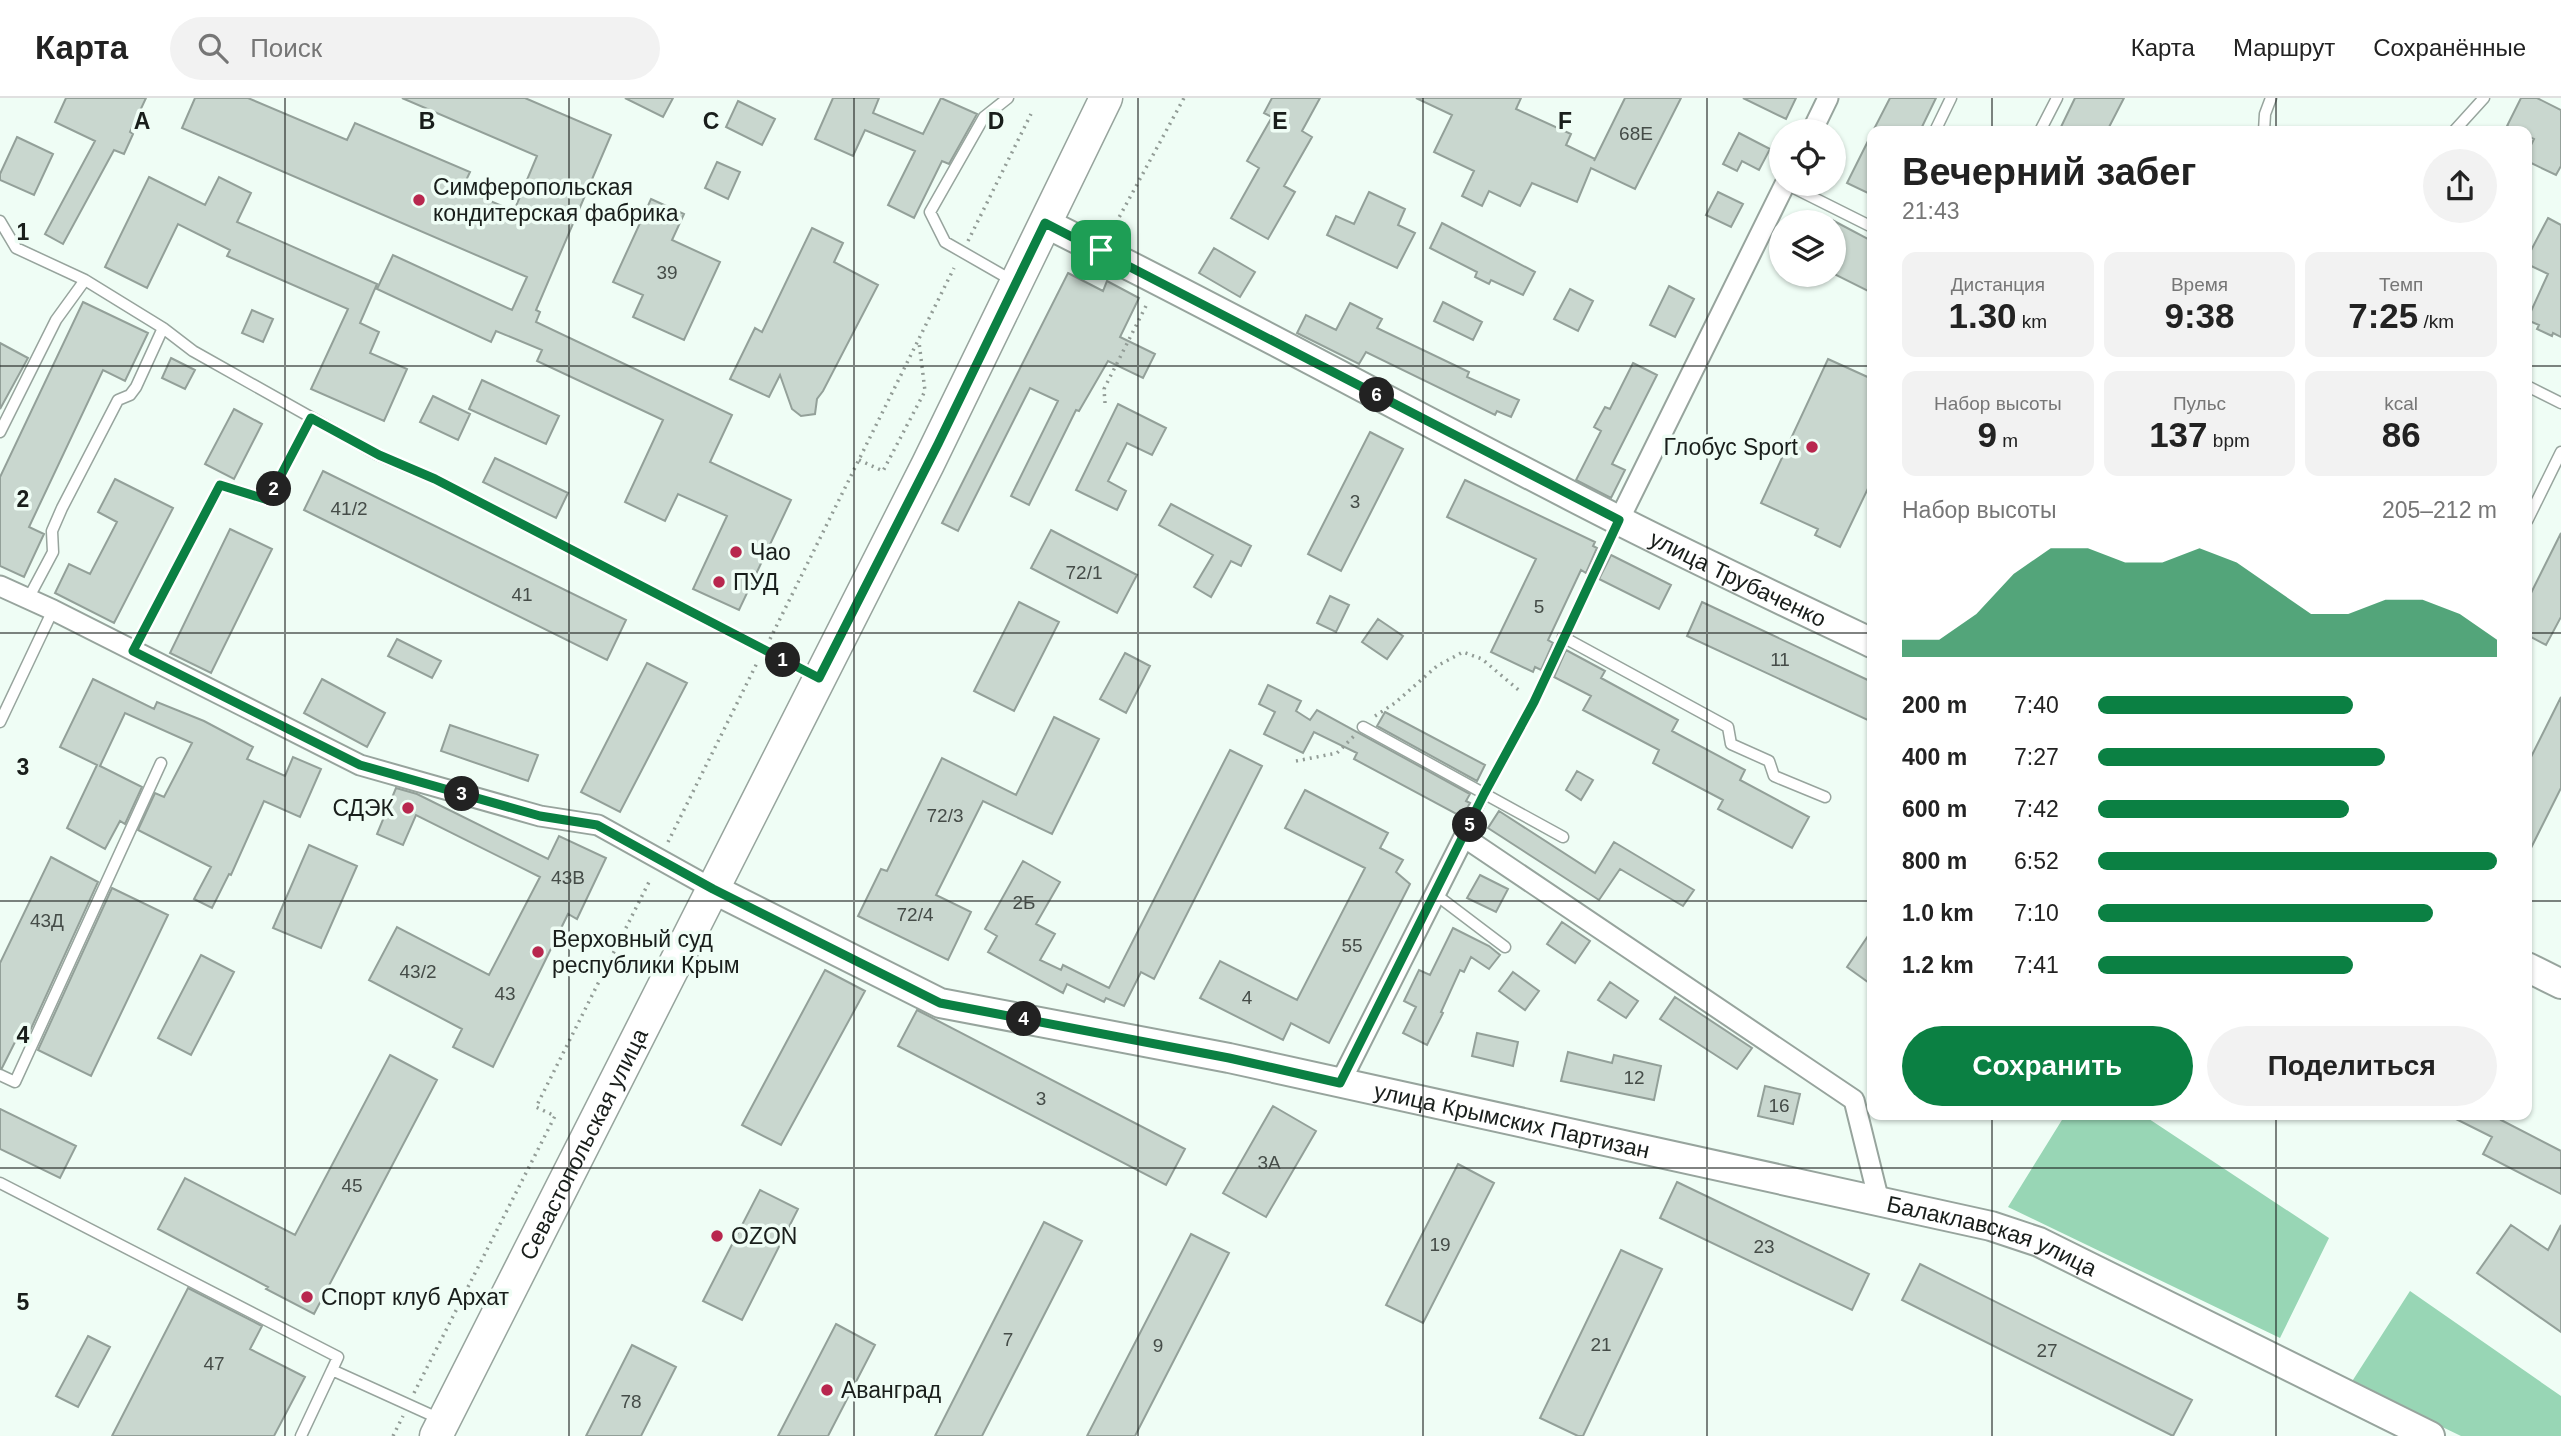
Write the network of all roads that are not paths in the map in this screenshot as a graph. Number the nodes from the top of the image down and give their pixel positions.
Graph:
1 (1008, 98) edge
2 (1106, 98) edge
3 (1828, 98) edge
4 (1951, 98) edge
5 (2057, 98) edge
6 (2271, 98) edge
7 (2484, 98) edge
8 (1818, 119) edge
9 (1937, 126) edge
10 (2043, 126) edge
11 (2264, 126) edge
12 (2459, 126) edge
13 (1780, 196) edge
14 (1810, 196) edge
15 (0, 221) edge
16 (1045, 223) junction
17 (1867, 224) edge
18 (85, 280) junction
19 (1015, 282) junction
20 (163, 328) junction
21 (2532, 388) edge
22 (2561, 403) edge
23 (311, 418) junction
24 (0, 432) edge
25 (2561, 452) edge
26 (2532, 511) edge
27 (1619, 520) junction
28 (0, 586) edge
29 (28, 599) junction
30 (53, 610) junction
31 (1563, 637) junction
32 (1867, 641) edge
33 (133, 651) junction
34 (819, 678) junction
35 (0, 722) edge
36 (1363, 727) road end
37 (161, 763) dead end
38 (1484, 794) junction
39 (1825, 797) dead end
40 (1464, 837) junction
41 (1563, 837) dead end
42 (713, 889) junction
43 (1435, 894) junction
44 (1505, 947) dead end
45 (2532, 970) edge
46 (2561, 984) edge
47 (0, 1075) edge
48 (1340, 1083) junction
49 (0, 1184) edge
50 (1879, 1201) junction
51 (332, 1370) junction
52 (440, 1428) edge
53 (300, 1436) edge
54 (2430, 1436) edge

1 - 19 lane
2 - 16 main road, Севастопольская улица
3 - 8 street
4 - 9 lane
5 - 10 lane
6 - 11 lane
7 - 12 lane
13 - 27 street
14 - 17 lane
15 - 18 lane
16 - 19 main road, Севастопольская улица
16 - 27 main road, улица Трубаченко
18 - 20 lane
18 - 24 lane
19 - 34 main road, Севастопольская улица
20 - 23 lane
20 - 29 lane
21 - 22 lane
23 - 33 lane
23 - 34 lane
25 - 26 lane
27 - 31 lane
27 - 32 main road, улица Трубаченко
28 - 29 street
29 - 30 street
30 - 33 street
30 - 35 lane
31 - 38 lane
31 - 39 lane
33 - 42 street
34 - 42 main road, Севастопольская улица
36 - 38 lane
37 - 47 lane
38 - 40 lane
38 - 41 lane
40 - 43 street
40 - 50 street, Балаклавская улица
42 - 48 main road, улица Крымских Партизан
42 - 52 main road, Севастопольская улица
43 - 44 lane
43 - 48 street
45 - 46 main road
48 - 50 main road, улица Крымских Партизан
49 - 51 lane
50 - 54 main road, Балаклавская улица
51 - 52 lane
51 - 53 lane

